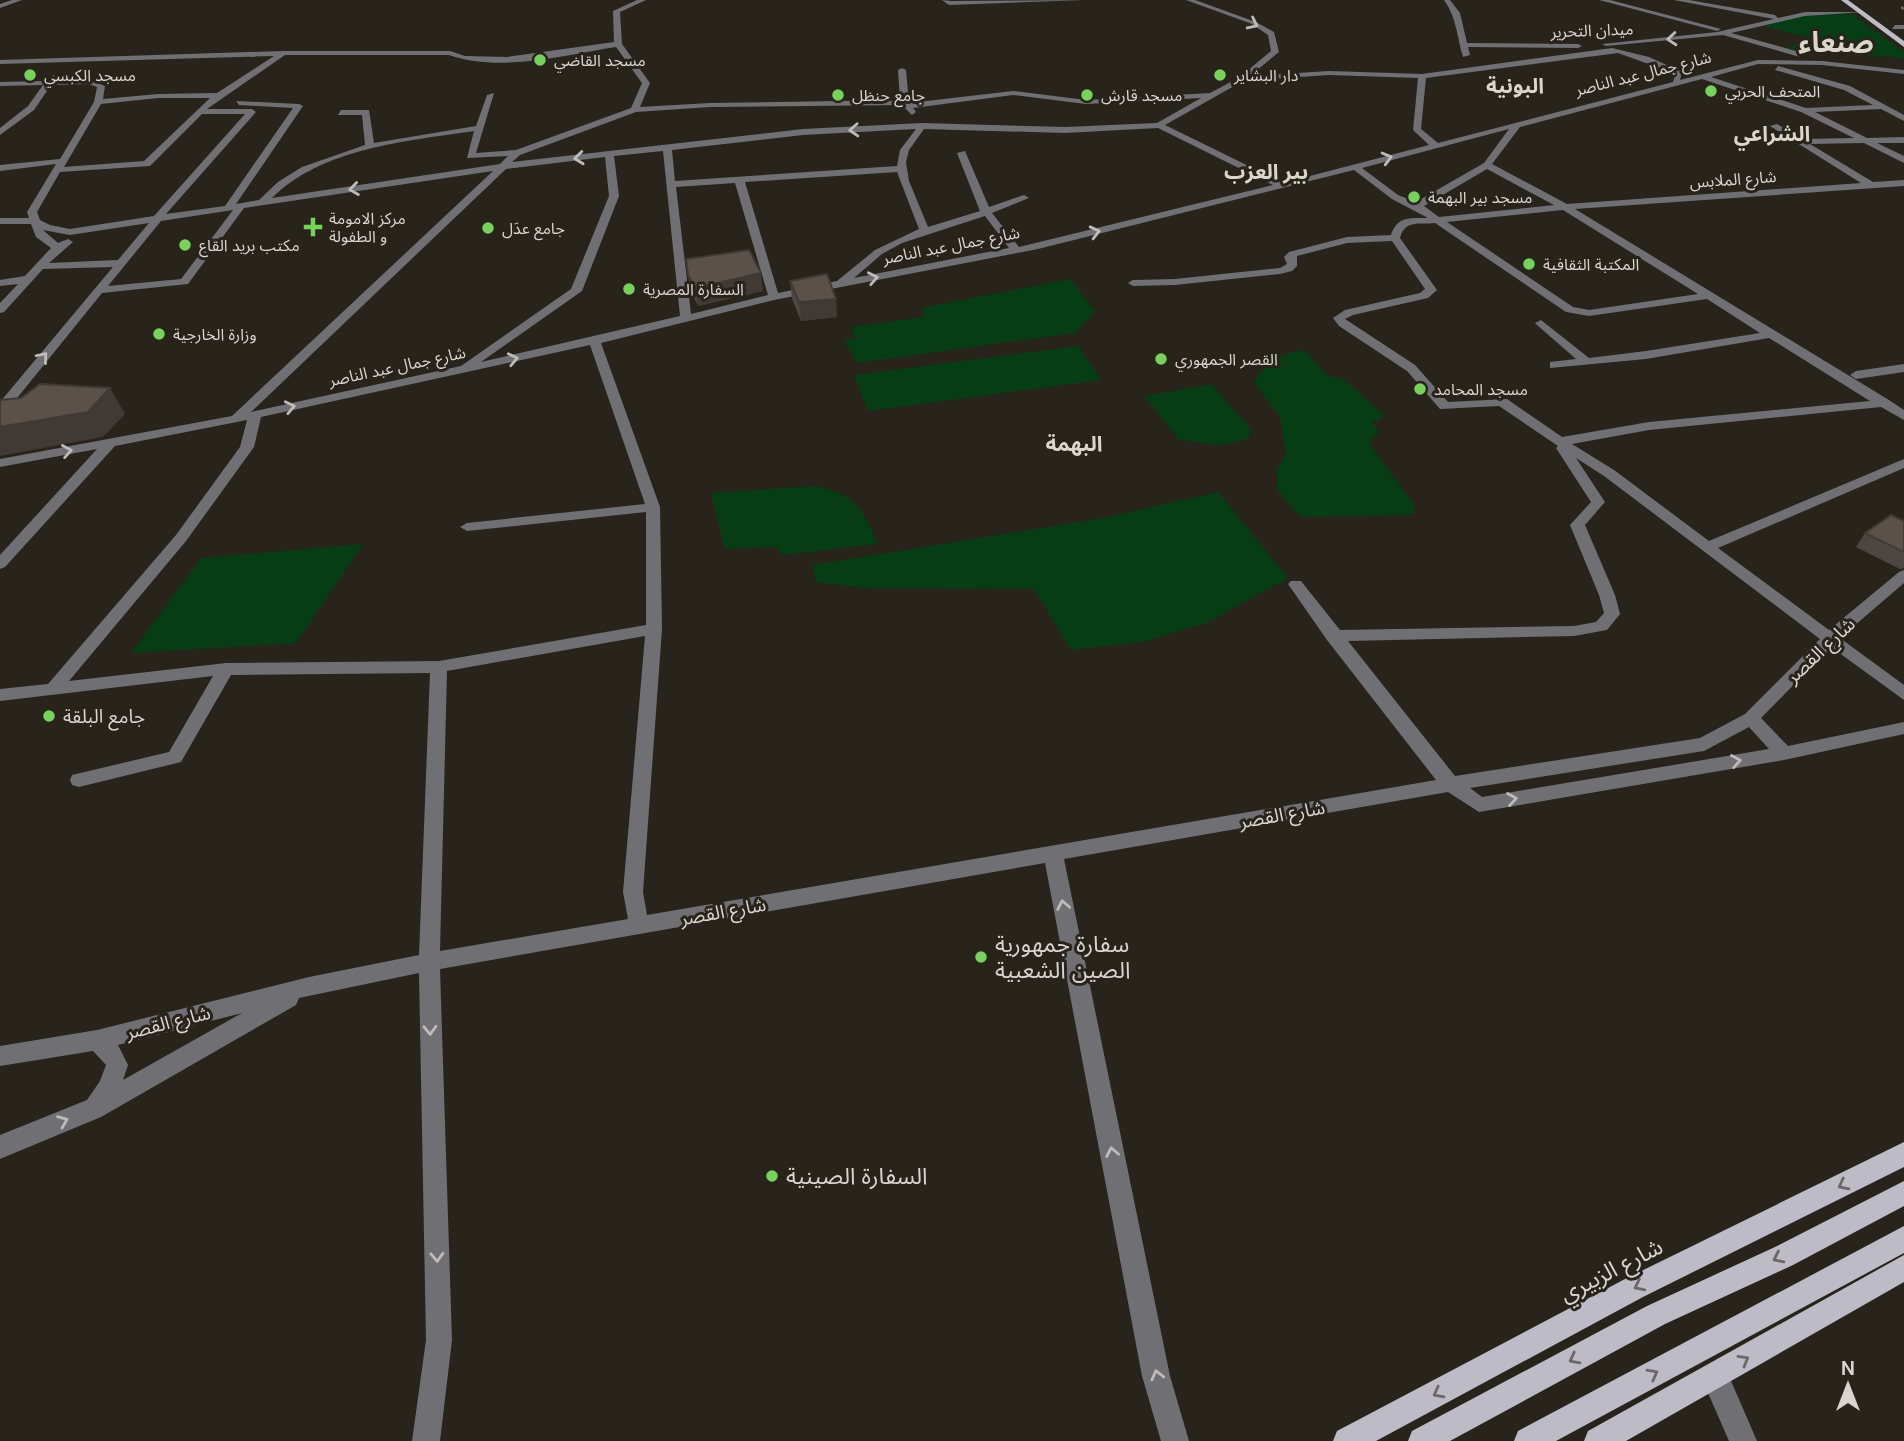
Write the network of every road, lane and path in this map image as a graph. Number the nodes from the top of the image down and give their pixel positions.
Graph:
1 (19, 0) edge
2 (643, 0) edge
3 (945, 0) edge
4 (1082, 0) edge
5 (1189, 0) edge
6 (1447, 0) edge
7 (1602, 0) edge
8 (1677, 0) edge
9 (1844, 0) edge
10 (1856, 0) edge
11 (1698, 2) edge
12 (0, 6) edge
13 (1860, 12) junction
14 (1662, 16) junction
15 (1779, 20) junction
16 (1895, 27) junction
17 (1904, 27) edge
18 (1725, 32) junction
19 (1904, 34) edge
20 (1707, 35) junction
21 (618, 44) junction
22 (1462, 45) junction
23 (1904, 45) edge
24 (1579, 46) junction
25 (1620, 51) junction
26 (283, 53) junction
27 (1810, 57) junction
28 (59, 61) junction
29 (1894, 61) dead end
30 (0, 62) edge
31 (1758, 62) junction
32 (1470, 68) junction
33 (1873, 68) junction
34 (902, 70) dead end
35 (1904, 72) edge
36 (1422, 76) junction
37 (1701, 76) junction
38 (1241, 79) junction
39 (1676, 81) junction
40 (50, 82) junction
41 (0, 84) edge
42 (14, 84) junction
43 (219, 95) junction
44 (491, 95) dead end
45 (1212, 95) junction
46 (0, 96) edge
47 (210, 101) junction
48 (98, 102) junction
49 (905, 104) junction
50 (1881, 107) junction
51 (635, 110) junction
52 (1804, 110) junction
53 (199, 111) junction
54 (341, 114) dead end
55 (1904, 118) edge
56 (1159, 125) junction
57 (1517, 125) junction
58 (922, 126) junction
59 (1774, 126) dead end
60 (480, 128) junction
61 (0, 132) edge
62 (1866, 140) junction
63 (1904, 140) edge
64 (1798, 142) junction
65 (1435, 145) junction
66 (370, 148) junction
67 (667, 149) junction
68 (517, 153) junction
69 (962, 153) dead end
70 (609, 155) junction
71 (1904, 160) edge
72 (62, 161) junction
73 (1487, 165) junction
74 (505, 166) junction
75 (1354, 166) junction
76 (0, 168) edge
77 (900, 169) junction
78 (55, 170) junction
79 (739, 179) junction
80 (1904, 183) edge
81 (672, 184) junction
82 (1869, 184) junction
83 (1282, 186) junction
84 (1024, 198) dead end
85 (263, 202) junction
86 (242, 205) junction
87 (1417, 206) junction
88 (229, 207) junction
89 (1565, 207) junction
90 (985, 210) junction
91 (161, 216) junction
92 (1438, 220) junction
93 (0, 221) edge
94 (34, 221) junction
95 (924, 231) junction
96 (1608, 233) junction
97 (1395, 238) junction
98 (57, 248) junction
99 (1016, 250) junction
100 (121, 263) junction
101 (43, 266) junction
102 (30, 279) junction
103 (0, 283) edge
104 (1133, 283) dead end
105 (841, 284) junction
106 (99, 290) junction
107 (1708, 296) junction
108 (774, 297) junction
109 (1, 309) edge
110 (686, 318) junction
111 (1541, 323) dead end
112 (1773, 334) junction
113 (594, 341) junction
114 (1586, 361) junction
115 (1554, 365) dead end
116 (1904, 368) edge
117 (460, 370) junction
118 (1856, 375) junction
119 (1884, 403) junction
120 (1904, 403) edge
121 (0, 410) edge
122 (255, 415) junction
123 (1904, 416) edge
124 (236, 419) junction
125 (1559, 442) junction
126 (109, 443) junction
127 (0, 463) edge
128 (1904, 463) edge
129 (653, 507) junction
130 (467, 527) dead end
131 (1707, 547) junction
132 (0, 564) edge
133 (1904, 575) edge
134 (1296, 584) dead end
135 (654, 629) junction
136 (1333, 636) junction
137 (1829, 639) junction
138 (439, 667) junction
139 (226, 669) junction
140 (52, 689) junction
141 (1904, 694) edge
142 (0, 695) edge
143 (1751, 718) junction
144 (1904, 729) edge
145 (1784, 753) junction
146 (79, 780) dead end
147 (1451, 784) junction
148 (1052, 854) junction
149 (639, 925) junction
150 (429, 962) junction
151 (309, 986) junction
152 (97, 1040) junction
153 (0, 1056) edge
154 (93, 1109) junction
155 (0, 1147) edge
156 (1904, 1154) edge
157 (1904, 1193) edge
158 (1904, 1239) edge
159 (1904, 1268) edge
160 (1715, 1377) junction
161 (426, 1441) edge
162 (1175, 1441) edge
163 (1347, 1441) edge
164 (1422, 1441) edge
165 (1528, 1441) edge
166 (1598, 1441) edge
167 (1743, 1441) edge

1 - 12 street
2 - 21 street
3 - 4 street
5 -> 38 street
6 - 22 street
7 - 14 street
8 - 11 street
9 - 13 main road
10 - 16 main road
11 - 14 street
11 - 15 street
13 - 15 street, ميدان التحرير
13 - 23 main road
14 - 18 street
15 - 18 street, ميدان التحرير
16 - 17 street
16 - 19 main road
18 - 20 street, ميدان التحرير
18 - 27 street, ميدان التحرير
20 -> 24 street, ميدان التحرير
20 - 31 street
21 - 26 street
21 - 51 street
22 - 24 street, ميدان التحرير
22 - 32 street
24 - 25 street
25 - 32 street
25 - 39 street
26 - 28 street
26 - 43 street
27 - 29 street
27 - 33 street, ميدان التحرير
28 - 30 street
28 - 40 street
31 - 33 street, شارع جمال عبد الناصر
31 - 37 street, شارع جمال عبد الناصر
31 - 50 street
32 - 36 street
33 - 35 street, شارع جمال عبد الناصر
34 - 49 street
36 - 38 street
36 - 65 street
37 - 39 street, شارع جمال عبد الناصر
37 - 52 street
38 - 45 street
39 - 57 street, شارع جمال عبد الناصر
40 - 42 street
40 - 48 street
40 - 61 street
41 - 42 street
42 - 46 street
43 - 47 street
43 - 48 street
44 - 60 street
45 - 49 street
45 - 56 street
47 - 53 street
47 - 88 street
48 - 72 street
49 - 51 street
49 - 58 street
50 - 52 street
50 - 55 street
51 - 68 street
52 - 62 street
53 - 78 street
53 - 91 street
54 - 66 street
56 - 58 street
56 - 83 street
57 - 65 street, شارع جمال عبد الناصر
57 - 73 street
58 -> 67 street
58 - 77 street
59 - 64 street
60 - 66 street
60 - 68 street
62 - 63 street
62 - 64 street
62 - 71 street
64 - 82 street
75 -> 65 street, شارع جمال عبد الناصر
66 - 85 street
67 - 70 street
67 - 81 street
68 - 74 street
69 - 90 street
70 -> 74 street
70 - 117 street
72 - 76 street
72 - 78 street
73 - 87 street
73 - 89 street
74 -> 85 street
74 - 124 street
75 - 83 street, شارع جمال عبد الناصر
75 - 87 street
77 - 79 street
77 - 95 street
78 - 94 street
79 - 81 street
79 - 108 street
80 - 82 street, شارع الملابس
81 - 110 street
82 - 89 street, شارع الملابس
99 -> 83 street, شارع جمال عبد الناصر
84 - 90 street
85 - 86 street
86 - 88 street
86 - 106 street
87 - 92 street
88 - 91 street
89 - 92 street, شارع الملابس
89 - 96 street
90 - 95 street
90 - 99 street
91 - 94 street
91 - 98 street
91 - 100 street
92 - 97 street, شارع الملابس
92 - 107 street
93 - 94 street
94 - 98 street
95 - 105 street
96 - 107 street
96 - 118 street
97 - 104 street
97 - 125 street
98 - 101 street
105 -> 99 street, شارع جمال عبد الناصر
100 - 101 street
100 - 106 street
101 - 102 street
102 - 103 street
102 - 109 street
105 - 108 street, شارع جمال عبد الناصر
121 -> 106 street
107 - 112 street
108 - 110 street, شارع جمال عبد الناصر
110 - 113 street, شارع جمال عبد الناصر
111 - 114 street
112 - 114 street
112 - 119 street
117 -> 113 street, شارع جمال عبد الناصر
113 - 129 street
114 - 115 street
116 - 118 street
122 -> 117 street, شارع جمال عبد الناصر
118 - 120 street
119 - 123 street
119 - 125 street
122 - 124 street, شارع جمال عبد الناصر
122 - 140 street
124 - 126 street, شارع جمال عبد الناصر
125 - 131 street
125 - 136 street
127 -> 126 street, شارع جمال عبد الناصر
126 - 132 street
128 - 131 street
129 - 130 street
129 - 135 street
131 - 137 street
133 - 137 street, شارع القصر
134 - 136 street
135 - 138 street
135 - 149 street
136 - 147 street
137 - 141 street
137 - 143 street, شارع القصر
138 - 139 street
138 - 150 street
139 - 140 street
139 - 146 street
140 - 142 street
143 - 145 street
143 - 147 street, شارع القصر
144 - 145 street
147 -> 145 street
147 - 148 street, شارع القصر
148 - 149 street, شارع القصر
162 -> 148 street
149 - 150 street, شارع القصر
150 - 151 street, شارع القصر
150 -> 161 street
151 - 152 street, شارع القصر
151 - 154 street
152 - 153 street, شارع القصر
152 - 154 street
155 -> 154 street
156 -> 163 main road, شارع الزبيري
157 -> 164 main road
165 -> 158 main road
160 -> 159 main road
160 - 166 main road
160 - 167 street

